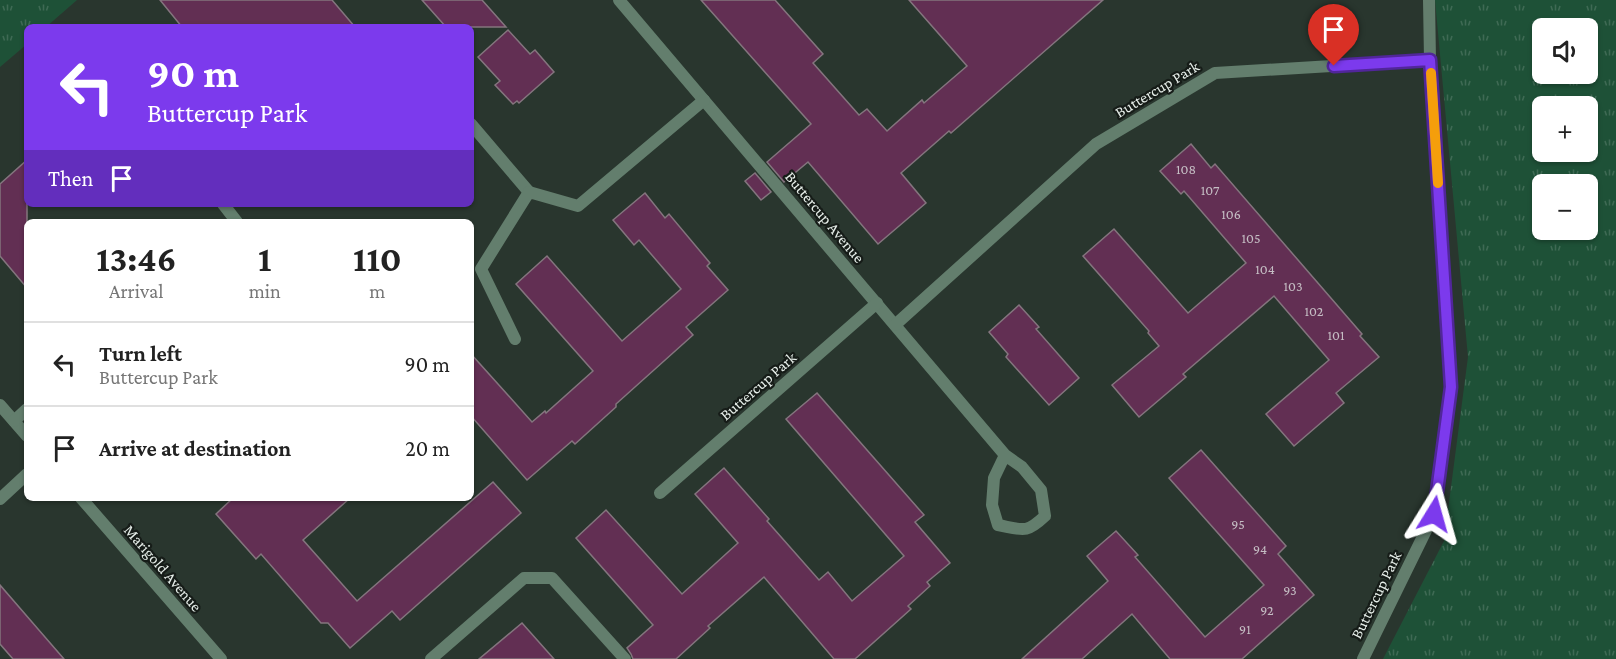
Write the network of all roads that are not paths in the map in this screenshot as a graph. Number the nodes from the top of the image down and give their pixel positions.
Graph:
1 (1429, 0) edge
2 (625, 2) edge
3 (1430, 60) junction
4 (704, 100) junction
5 (474, 128) edge
6 (529, 192) junction
7 (224, 207) edge
8 (234, 219) edge
9 (877, 303) junction
10 (895, 325) junction
11 (515, 339) dead end
12 (0, 405) edge
13 (24, 413) edge
14 (14, 421) junction
15 (24, 433) edge
16 (1005, 455) junction
17 (24, 477) edge
18 (660, 493) dead end
19 (0, 499) edge
20 (84, 501) edge
21 (221, 659) edge
22 (431, 659) edge
23 (625, 659) edge
24 (1363, 659) edge

1 - 3 street
2 - 4 street, Buttercup Avenue
3 - 10 street, Buttercup Park
3 - 24 street, Buttercup Park
4 - 6 street
4 - 9 street, Buttercup Avenue
5 - 6 street
6 - 11 street
7 - 8 street
9 - 10 street, Buttercup Avenue
9 - 18 street, Buttercup Park
10 - 16 street, Buttercup Avenue
12 - 14 street
13 - 14 street
14 - 15 street
16 - 16 street, Buttercup Avenue
17 - 19 street
20 - 21 street, Marigold Avenue
22 - 23 street

